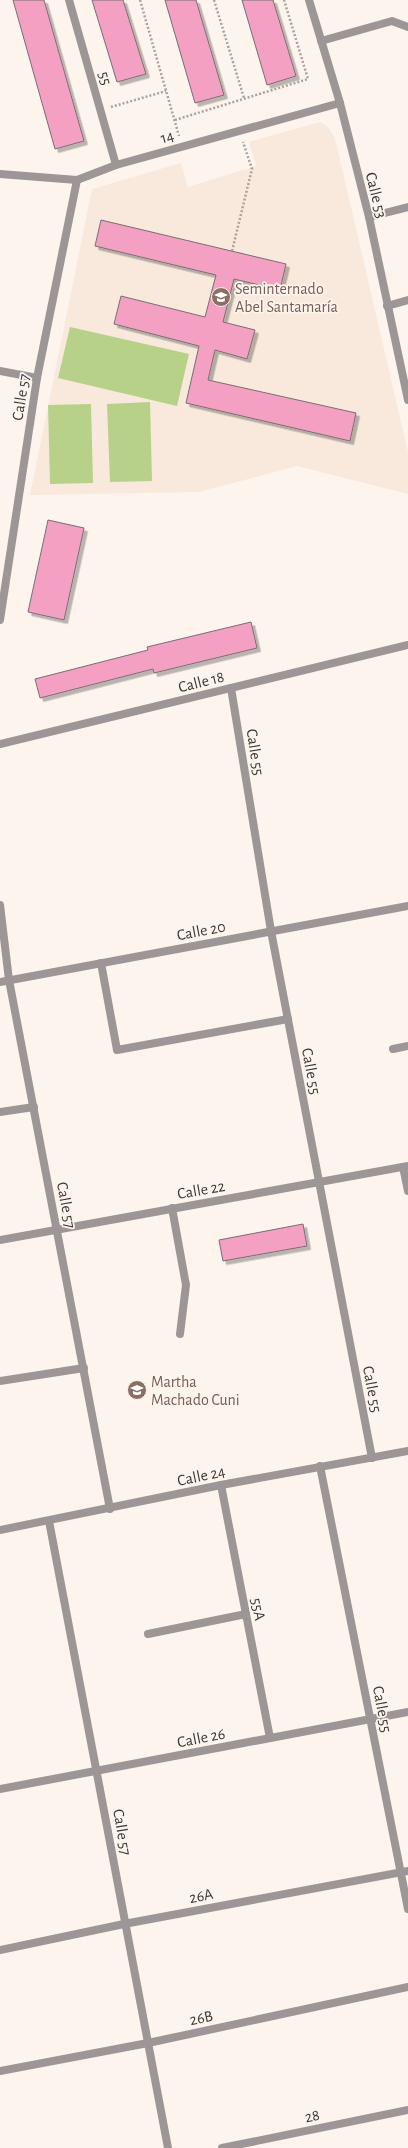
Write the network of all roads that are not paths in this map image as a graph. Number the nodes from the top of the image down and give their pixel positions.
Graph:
1 (69, 0) edge
2 (309, 0) edge
3 (408, 27) edge
4 (321, 41) junction
5 (340, 103) junction
6 (116, 165) junction
7 (0, 174) edge
8 (77, 180) junction
9 (408, 207) edge
10 (369, 217) junction
11 (408, 300) edge
12 (387, 306) junction
13 (0, 371) edge
14 (37, 378) junction
15 (408, 400) edge
16 (0, 620) edge
17 (408, 645) edge
18 (231, 688) junction
19 (0, 744) edge
20 (0, 905) edge
21 (408, 906) edge
22 (271, 931) junction
23 (101, 963) junction
24 (9, 980) junction
25 (0, 982) edge
26 (288, 1019) junction
27 (408, 1046) edge
28 (393, 1049) dead end
29 (34, 1107) junction
30 (0, 1112) edge
31 (406, 1166) edge
32 (318, 1182) junction
33 (408, 1191) edge
34 (172, 1208) junction
35 (58, 1230) junction
36 (0, 1240) edge
37 (180, 1334) dead end
38 (84, 1368) junction
39 (0, 1381) edge
40 (408, 1451) edge
41 (372, 1458) junction
42 (320, 1466) junction
43 (221, 1485) junction
44 (110, 1508) junction
45 (49, 1521) junction
46 (0, 1530) edge
47 (246, 1614) junction
48 (148, 1634) dead end
49 (408, 1712) edge
50 (370, 1719) junction
51 (270, 1738) junction
52 (98, 1771) junction
53 (0, 1789) edge
54 (404, 1871) edge
55 (408, 1909) edge
56 (124, 1924) junction
57 (0, 1950) edge
58 (408, 1987) edge
59 (148, 2043) junction
60 (0, 2071) edge
61 (408, 2110) edge
62 (168, 2148) edge
63 (222, 2148) edge

1 - 6 street, 55
2 - 4 street, Calle 53
3 - 4 street
4 - 5 street, Calle 53
5 - 6 street, 14
5 - 10 street, Calle 53
6 - 8 street, 14
7 - 8 street, 14
8 - 14 street, Calle 57
9 - 10 street
10 - 12 street, Calle 53
11 - 12 street
12 - 15 street, Calle 53
13 - 14 street
14 - 16 street, Calle 57
17 - 18 street, Calle 18
18 - 19 street, Calle 18
18 - 22 street, Calle 55
20 - 24 street, Calle 57
21 - 22 street, Calle 20
22 - 23 street, Calle 20
22 - 26 street, Calle 55
23 - 24 street, Calle 20
23 - 26 street
24 - 25 street, Calle 20
24 - 29 street, Calle 57
26 - 32 street, Calle 55
27 - 28 street
29 - 30 street
29 - 35 street, Calle 57
31 - 32 street, Calle 22
31 - 33 street
32 - 34 street, Calle 22
32 - 41 street, Calle 55
34 - 35 street, Calle 22
34 - 37 street
35 - 36 street, Calle 22
35 - 38 street, Calle 57
38 - 39 street
38 - 44 street, Calle 57
40 - 41 street, Calle 24
41 - 42 street, Calle 24
42 - 43 street, Calle 24
42 - 50 street, Calle 55
43 - 44 street, Calle 24
43 - 47 street, 55A
44 - 45 street, Calle 24
45 - 46 street, Calle 24
45 - 52 street, Calle 57
47 - 48 street
47 - 51 street, 55A
49 - 50 street, Calle 26
50 - 51 street, Calle 26
50 - 54 street, Calle 55
51 - 52 street, Calle 26
52 - 53 street, Calle 26
52 - 56 street, Calle 57
54 - 55 street, Calle 55
54 - 56 street, 26A
56 - 57 street, 26A
56 - 59 street, Calle 57
58 - 59 street, 26B
59 - 60 street, 26B
59 - 62 street, Calle 57
61 - 63 street, 28

